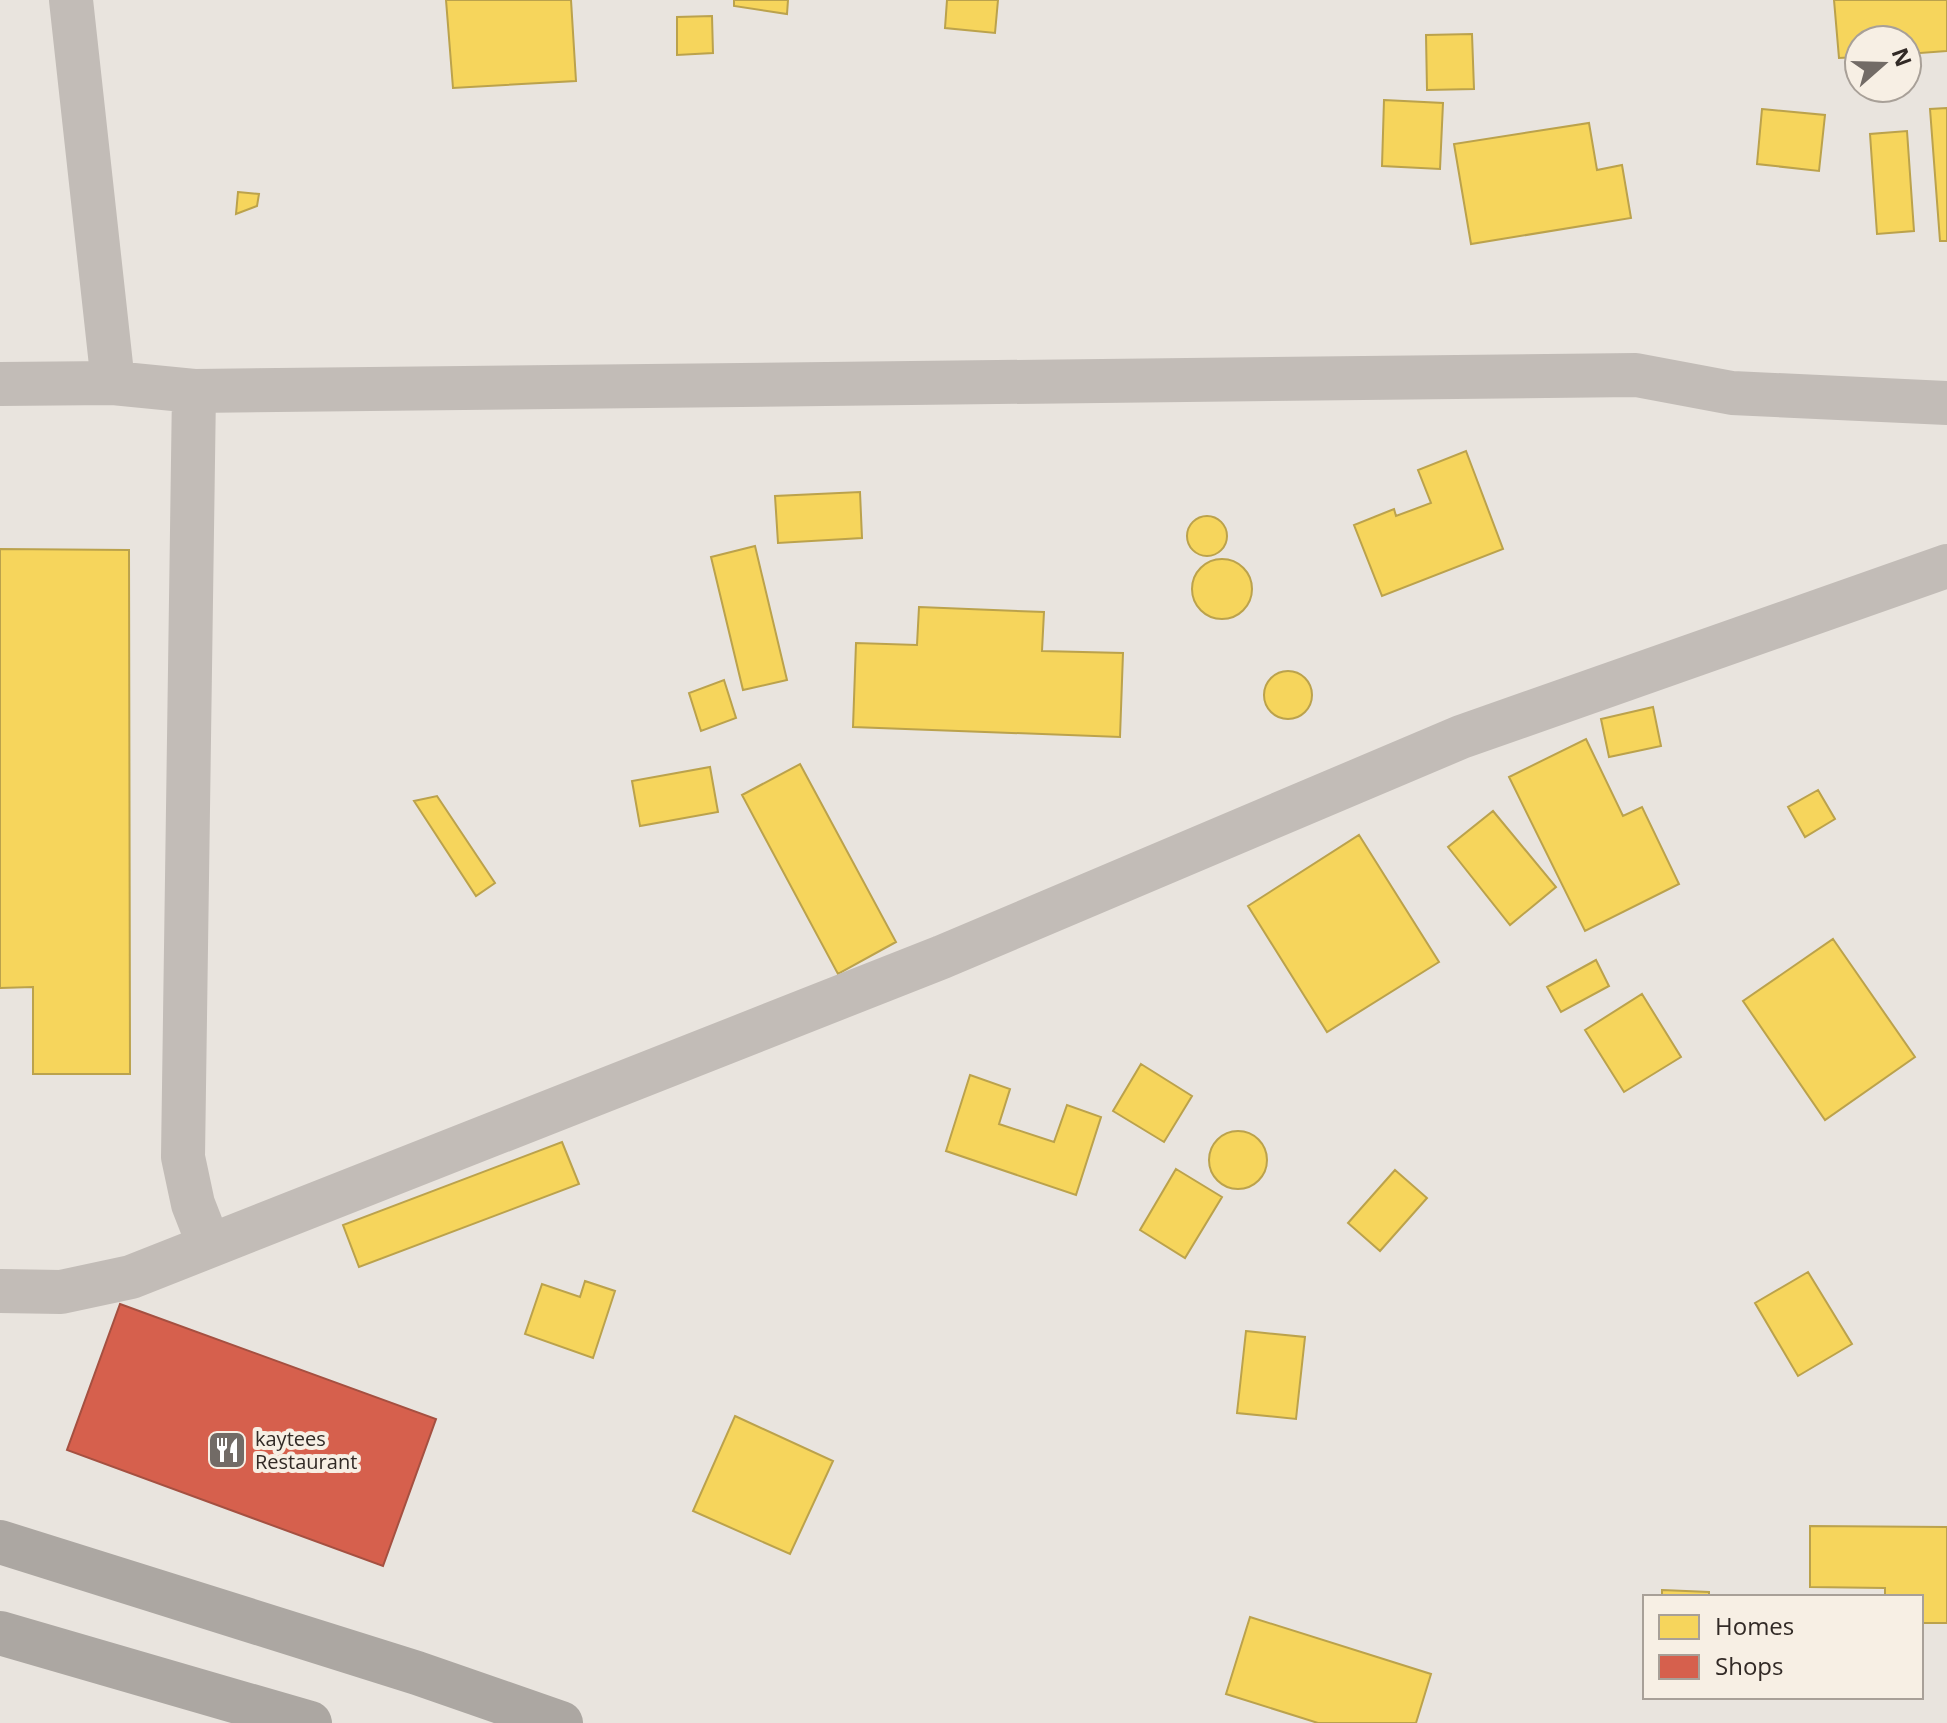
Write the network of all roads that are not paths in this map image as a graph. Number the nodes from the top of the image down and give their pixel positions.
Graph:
1 (71, 0) edge
2 (113, 383) junction
3 (0, 384) edge
4 (194, 391) junction
5 (1947, 403) edge
6 (1947, 566) edge
7 (209, 1245) junction
8 (0, 1291) edge
9 (0, 1542) edge
10 (0, 1633) edge
11 (310, 1723) edge
12 (561, 1723) edge

1 - 2 street
2 - 3 street
2 - 4 street
4 - 5 street
4 - 7 street
6 - 7 street
7 - 8 street
9 - 12 highway
10 - 11 highway

